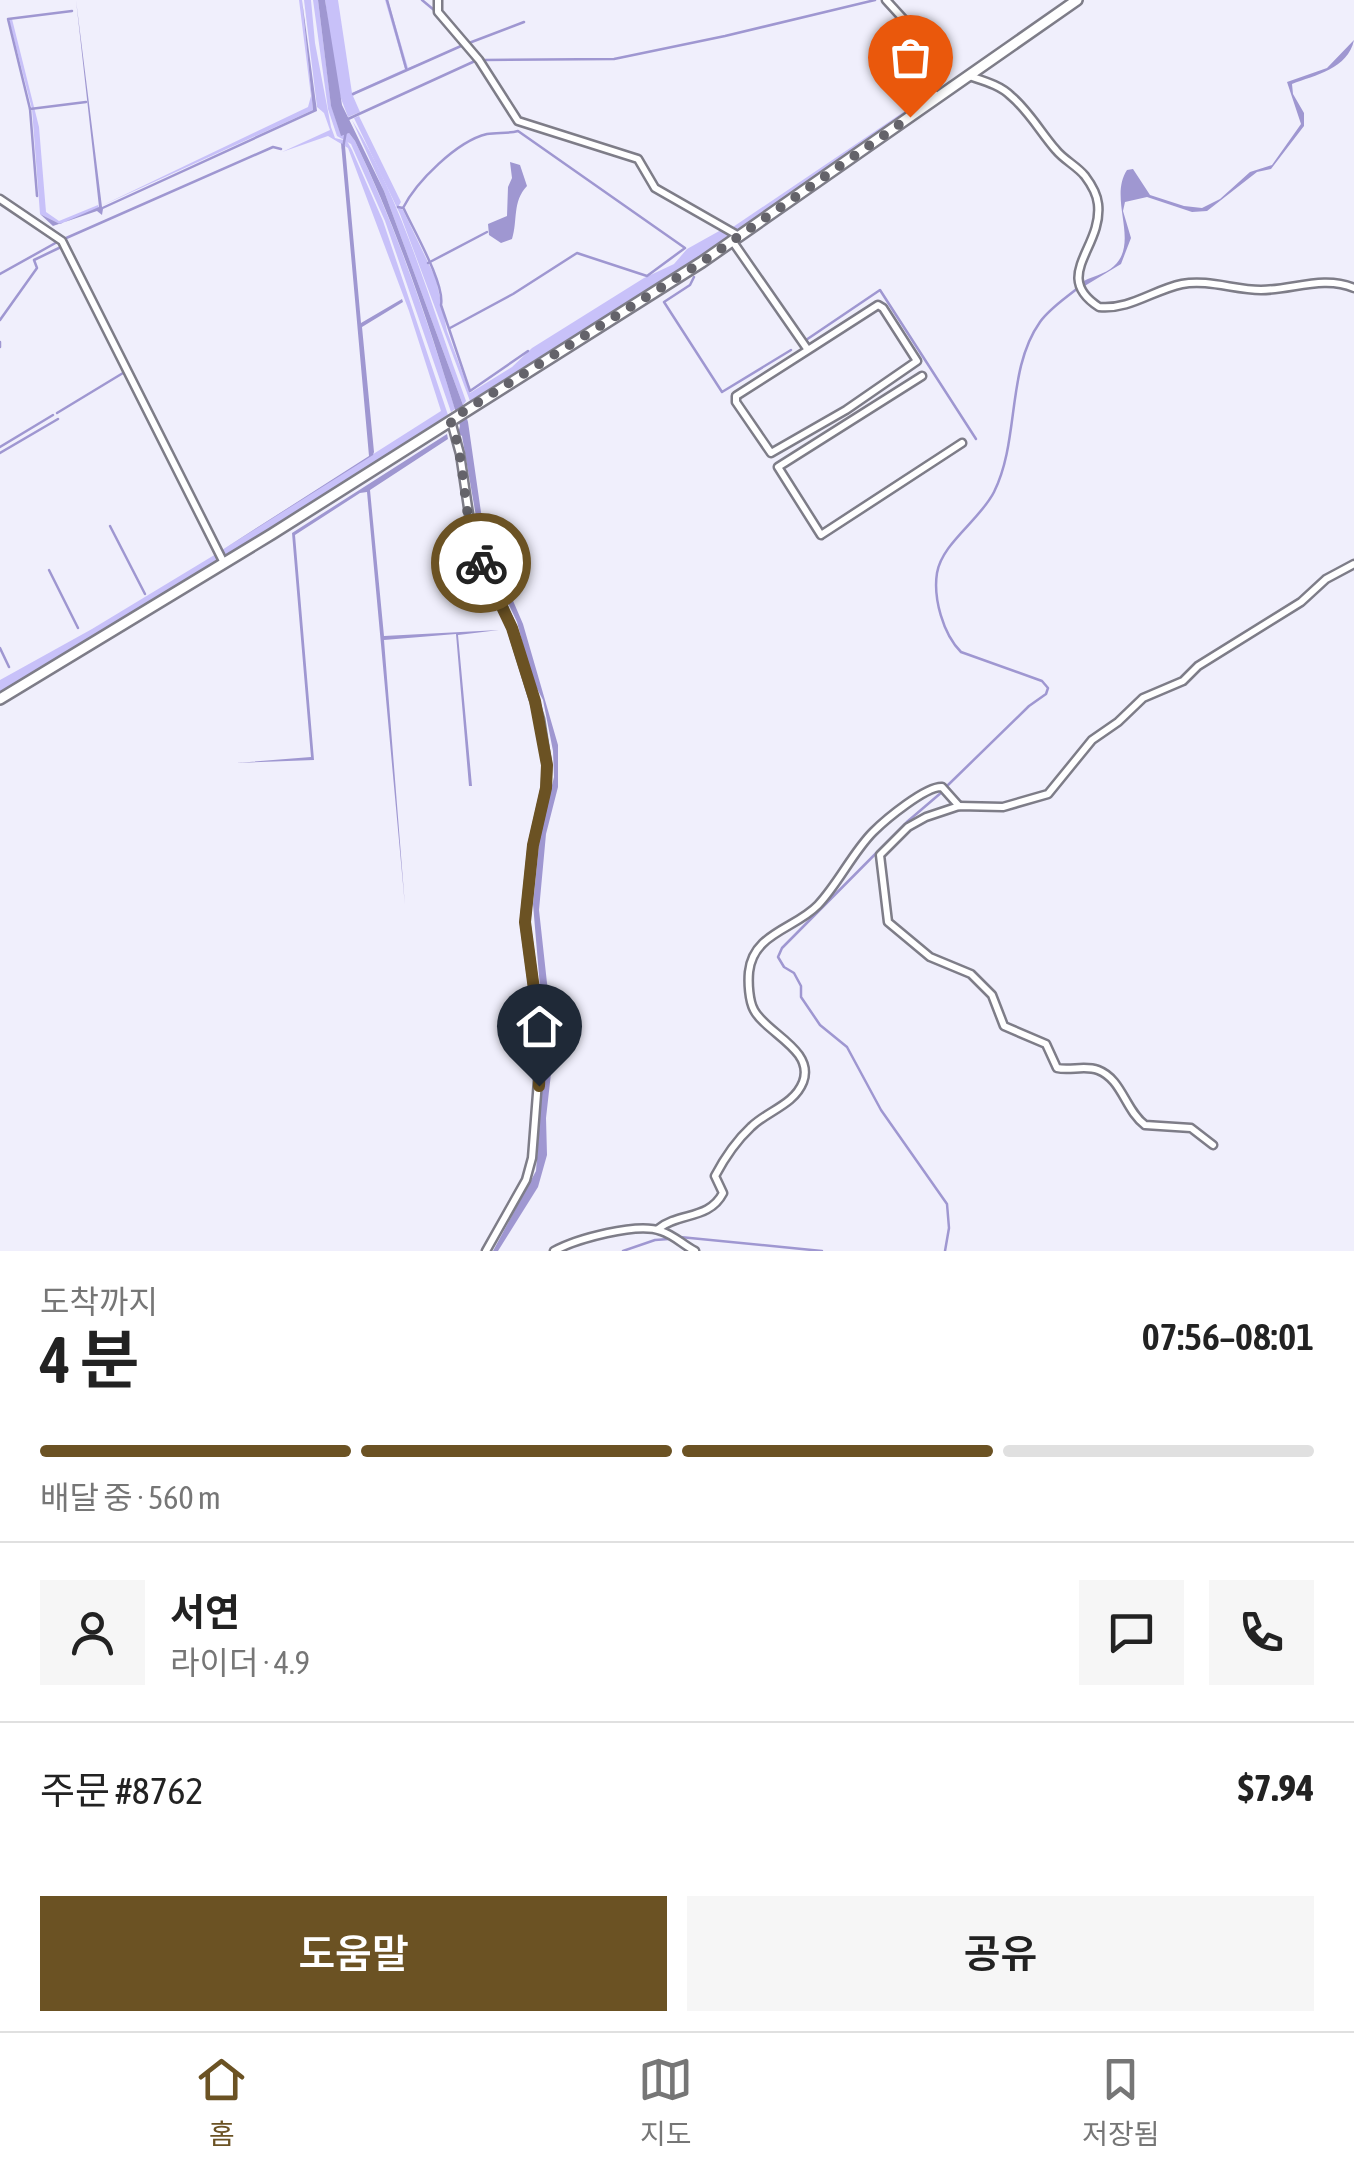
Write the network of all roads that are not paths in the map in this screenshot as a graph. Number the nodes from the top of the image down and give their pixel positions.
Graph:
1 (438, 0) edge
2 (886, 0) edge
3 (1076, 0) edge
4 (969, 76) junction
5 (938, 98) junction
6 (0, 199) edge
7 (737, 239) junction
8 (1354, 288) edge
9 (808, 350) junction
10 (897, 376) junction
11 (922, 376) dead end
12 (904, 387) junction
13 (846, 410) junction
14 (453, 418) junction
15 (853, 420) junction
16 (793, 442) junction
17 (962, 443) dead end
18 (801, 452) junction
19 (224, 564) junction
20 (1354, 564) edge
21 (0, 700) edge
22 (959, 806) junction
23 (1213, 1146) dead end
24 (658, 1230) junction
25 (486, 1251) edge
26 (554, 1251) edge
27 (695, 1251) edge

1 - 7 street
2 - 5 street
3 - 4 main road
4 - 5 main road
4 - 8 street
5 - 7 main road
6 - 19 street
7 - 9 street
7 - 14 main road
9 - 10 street
9 - 16 street
10 - 12 street
10 - 13 street
11 - 12 street
12 - 15 street
13 - 15 street
13 - 16 street
14 - 19 main road
14 - 25 street
15 - 18 street
16 - 18 street
17 - 18 street
19 - 21 main road
20 - 22 street
22 - 23 street
22 - 24 street
24 - 26 street
24 - 27 street

